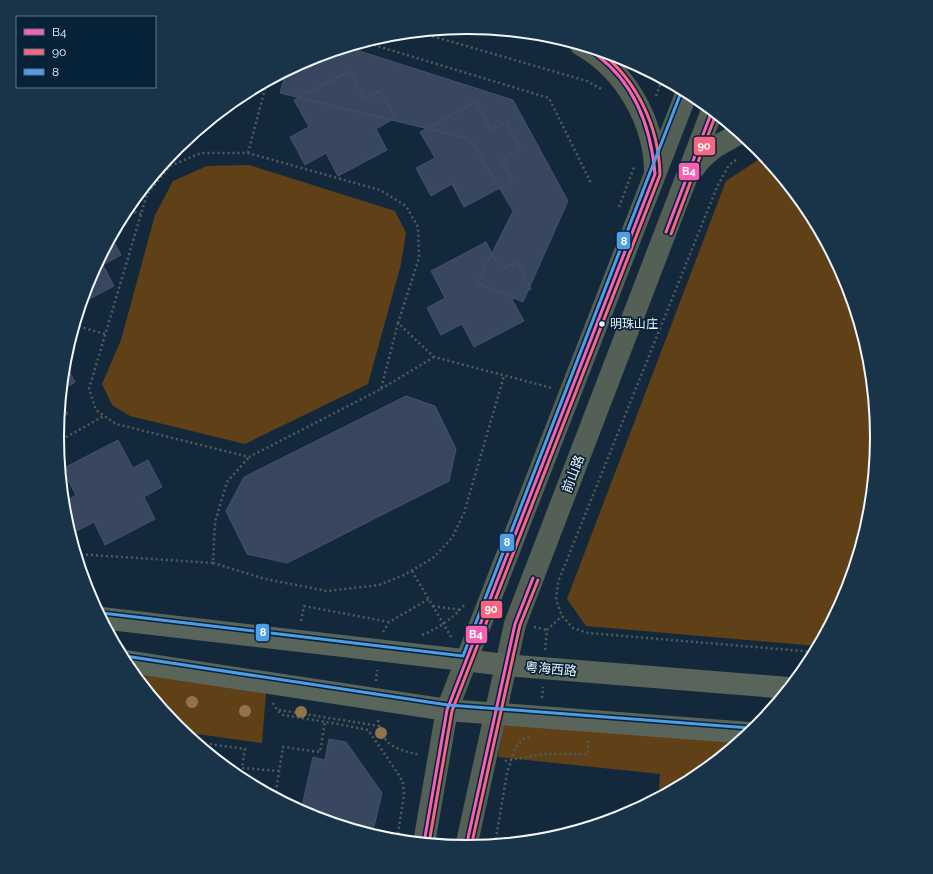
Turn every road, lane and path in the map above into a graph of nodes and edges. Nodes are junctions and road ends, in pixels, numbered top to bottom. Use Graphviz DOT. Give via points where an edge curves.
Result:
graph roads {
  1 [pos="431,36"];
  2 [pos="374,45"];
  3 [pos="596,55"];
  4 [pos="265,88"];
  5 [pos="605,91"];
  6 [pos="684,98"];
  7 [pos="710,116"];
  8 [pos="734,136"];
  9 [pos="248,153"];
  10 [pos="738,157"];
  11 [pos="635,161"];
  12 [pos="655,174"];
  13 [pos="591,183"];
  14 [pos="684,183"];
  15 [pos="618,211"];
  16 [pos="132,212"];
  17 [pos="141,214"];
  18 [pos="398,324"];
  19 [pos="79,326"];
  20 [pos="105,334"];
  21 [pos="434,357"];
  22 [pos="504,376"];
  23 [pos="559,387"];
  24 [pos="380,389"];
  25 [pos="104,416"];
  26 [pos="64,438"];
  27 [pos="249,457"];
  28 [pos="81,554"];
  29 [pos="213,563"];
  30 [pos="412,571"];
  31 [pos="429,599"];
  32 [pos="468,601"];
  33 [pos="107,619"];
  34 [pos="300,624"];
  35 [pos="444,624"];
  36 [pos="417,637"];
  37 [pos="808,651"];
  38 [pos="466,661"];
  39 [pos="132,662"];
  40 [pos="506,665"];
  41 [pos="782,687"];
  42 [pos="269,699"];
  43 [pos="277,710"];
  44 [pos="448,710"];
  45 [pos="496,714"];
  46 [pos="325,722"];
  47 [pos="379,726"];
  48 [pos="741,731"];
  49 [pos="535,736"];
  50 [pos="589,736"];
  51 [pos="205,744"];
  52 [pos="503,762"];
  53 [pos="279,771"];
  54 [pos="276,792"];
  55 [pos="398,834"];
  56 [pos="425,838"];
  57 [pos="496,839"];
  58 [pos="468,840"];
  1 -- 5 [label="path" via="587,81"];
  2 -- 13 [label="path" via="550,98"];
  3 -- 12 [label="main road" via="618,75 644,116 652,146"];
  4 -- 9 [label="path"];
  6 -- 12 [label="main road"];
  7 -- 14 [label="main road, 前山路"];
  8 -- 14 [label="main road" via="706,154"];
  9 -- 17 [label="path" via="201,153 170,166 147,194"];
  9 -- 18 [label="path" via="380,190 406,206 418,227 419,258"];
  10 -- 37 [label="path" via="729,165 716,187 558,582 556,600 562,616 569,624 588,633"];
  11 -- 15 [label="path"];
  12 -- 23 [label="main road"];
  14 -- 40 [label="main road, 前山路" via="515,624"];
  16 -- 17 [label="path"];
  17 -- 20 [label="path"];
  18 -- 21 [label="path"];
  18 -- 24 [label="path"];
  19 -- 20 [label="path"];
  20 -- 25 [label="path" via="89,389 96,410"];
  21 -- 22 [label="path"];
  21 -- 24 [label="path"];
  22 -- 23 [label="path"];
  22 -- 30 [label="path" via="464,513 452,538 433,558"];
  23 -- 38 [label="main road"];
  24 -- 27 [label="path"];
  25 -- 26 [label="path"];
  25 -- 27 [label="path" via="116,424"];
  27 -- 29 [label="path" via="227,482 215,522"];
  28 -- 29 [label="path"];
  29 -- 30 [label="path" via="265,579 327,591 379,585"];
  30 -- 31 [label="path"];
  31 -- 34 [label="path" via="389,622 304,606"];
  31 -- 35 [label="path"];
  32 -- 35 [label="path"];
  33 -- 38 [label="highway, 粤海西路"];
  35 -- 36 [label="path"];
  35 -- 38 [label="path"];
  38 -- 40 [label="highway, 粤海西路"];
  38 -- 44 [label="main road"];
  39 -- 44 [label="highway"];
  40 -- 41 [label="highway, 粤海西路"];
  40 -- 45 [label="main road, 前山路"];
  42 -- 43 [label="path"];
  43 -- 46 [label="path" via="290,717"];
  43 -- 47 [label="path"];
  44 -- 45 [label="highway"];
  44 -- 56 [label="main road"];
  45 -- 48 [label="highway"];
  45 -- 58 [label="main road, 前山路"];
  46 -- 53 [label="path" via="320,752 283,747"];
  46 -- 55 [label="path" via="368,730 399,775 404,795"];
  49 -- 57 [label="path" via="523,739 515,748 507,773"];
  50 -- 52 [label="path" via="588,754 543,754"];
  51 -- 53 [label="path" via="245,750 242,768"];
  53 -- 54 [label="path"];
}
